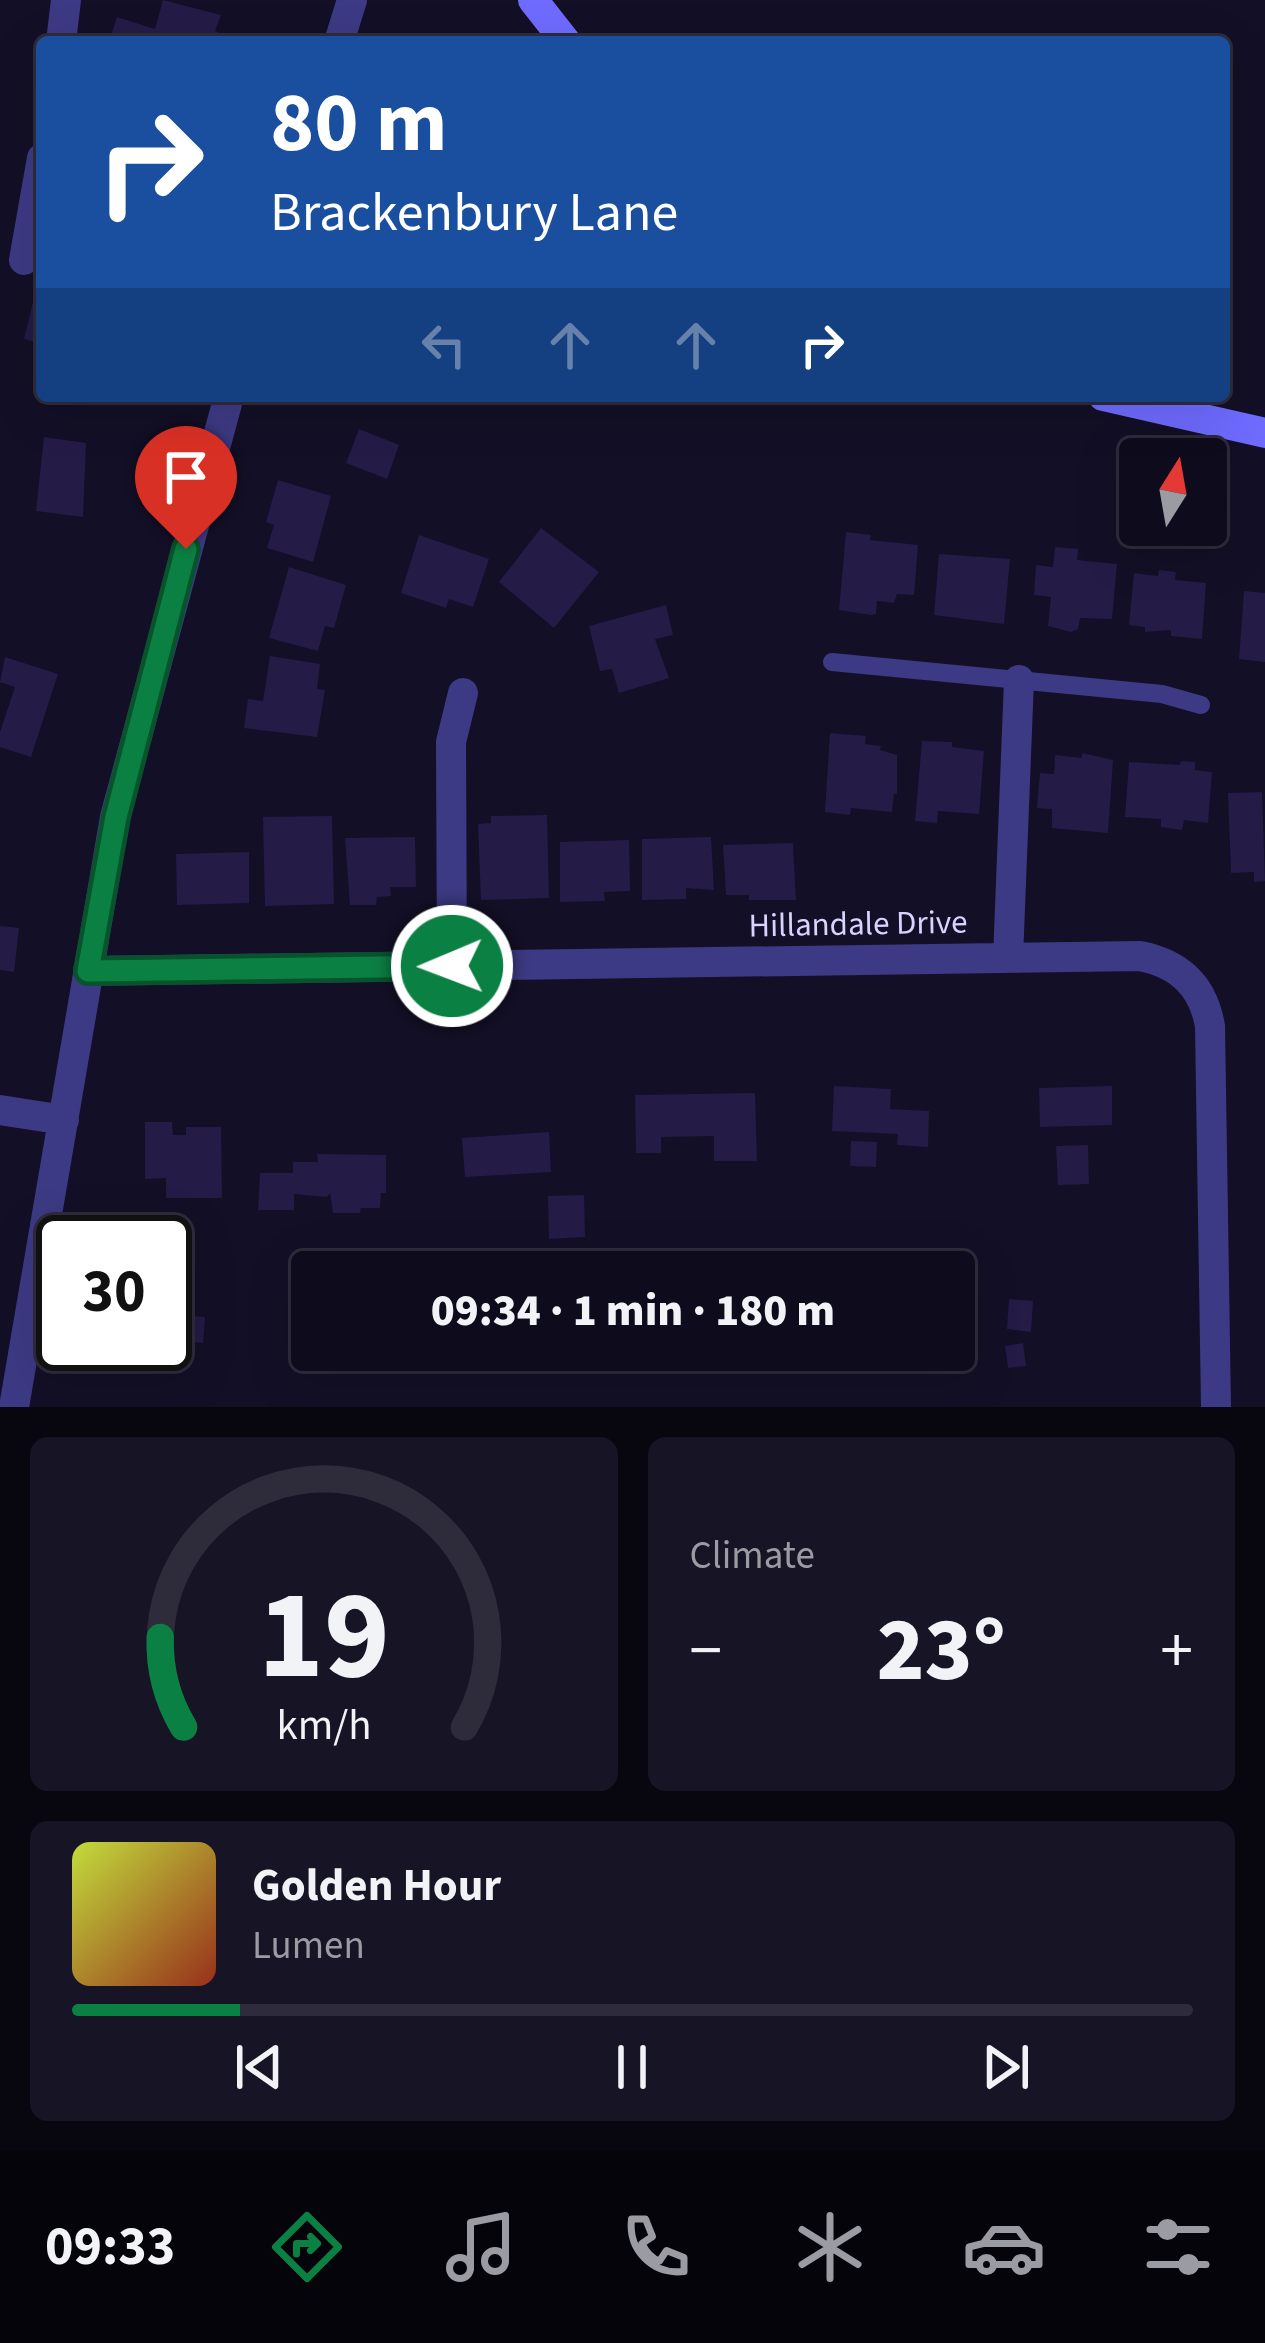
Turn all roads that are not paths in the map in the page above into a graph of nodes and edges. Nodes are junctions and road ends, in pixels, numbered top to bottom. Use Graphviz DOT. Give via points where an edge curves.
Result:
graph roads {
  1 [pos="66,0"];
  2 [pos="352,0"];
  3 [pos="533,0"];
  4 [pos="63,36"];
  5 [pos="341,36"];
  6 [pos="561,36"];
  7 [pos="36,192"];
  8 [pos="24,260"];
  9 [pos="227,402"];
  10 [pos="1129,402"];
  11 [pos="1265,434"];
  12 [pos="832,662"];
  13 [pos="1019,680"];
  14 [pos="464,693"];
  15 [pos="1201,705"];
  16 [pos="1008,958"];
  17 [pos="452,966"];
  18 [pos="88,971"];
  19 [pos="0,1110"];
  20 [pos="64,1120"];
  21 [pos="14,1407"];
  22 [pos="1216,1407"];
  1 -- 4 [label="street"];
  2 -- 5 [label="street"];
  3 -- 6 [label="main road"];
  7 -- 8 [label="street"];
  9 -- 18 [label="street" via="116,817"];
  10 -- 11 [label="main road"];
  12 -- 13 [label="lane"];
  13 -- 15 [label="lane"];
  13 -- 16 [label="street"];
  14 -- 17 [label="street" via="451,742"];
  16 -- 17 [label="street, Hillandale Drive"];
  16 -- 22 [label="street, Hillandale Drive" via="1140,956 1172,966 1201,994 1210,1026"];
  17 -- 18 [label="street, Hillandale Drive"];
  18 -- 20 [label="street"];
  19 -- 20 [label="street"];
  20 -- 21 [label="street"];
}
